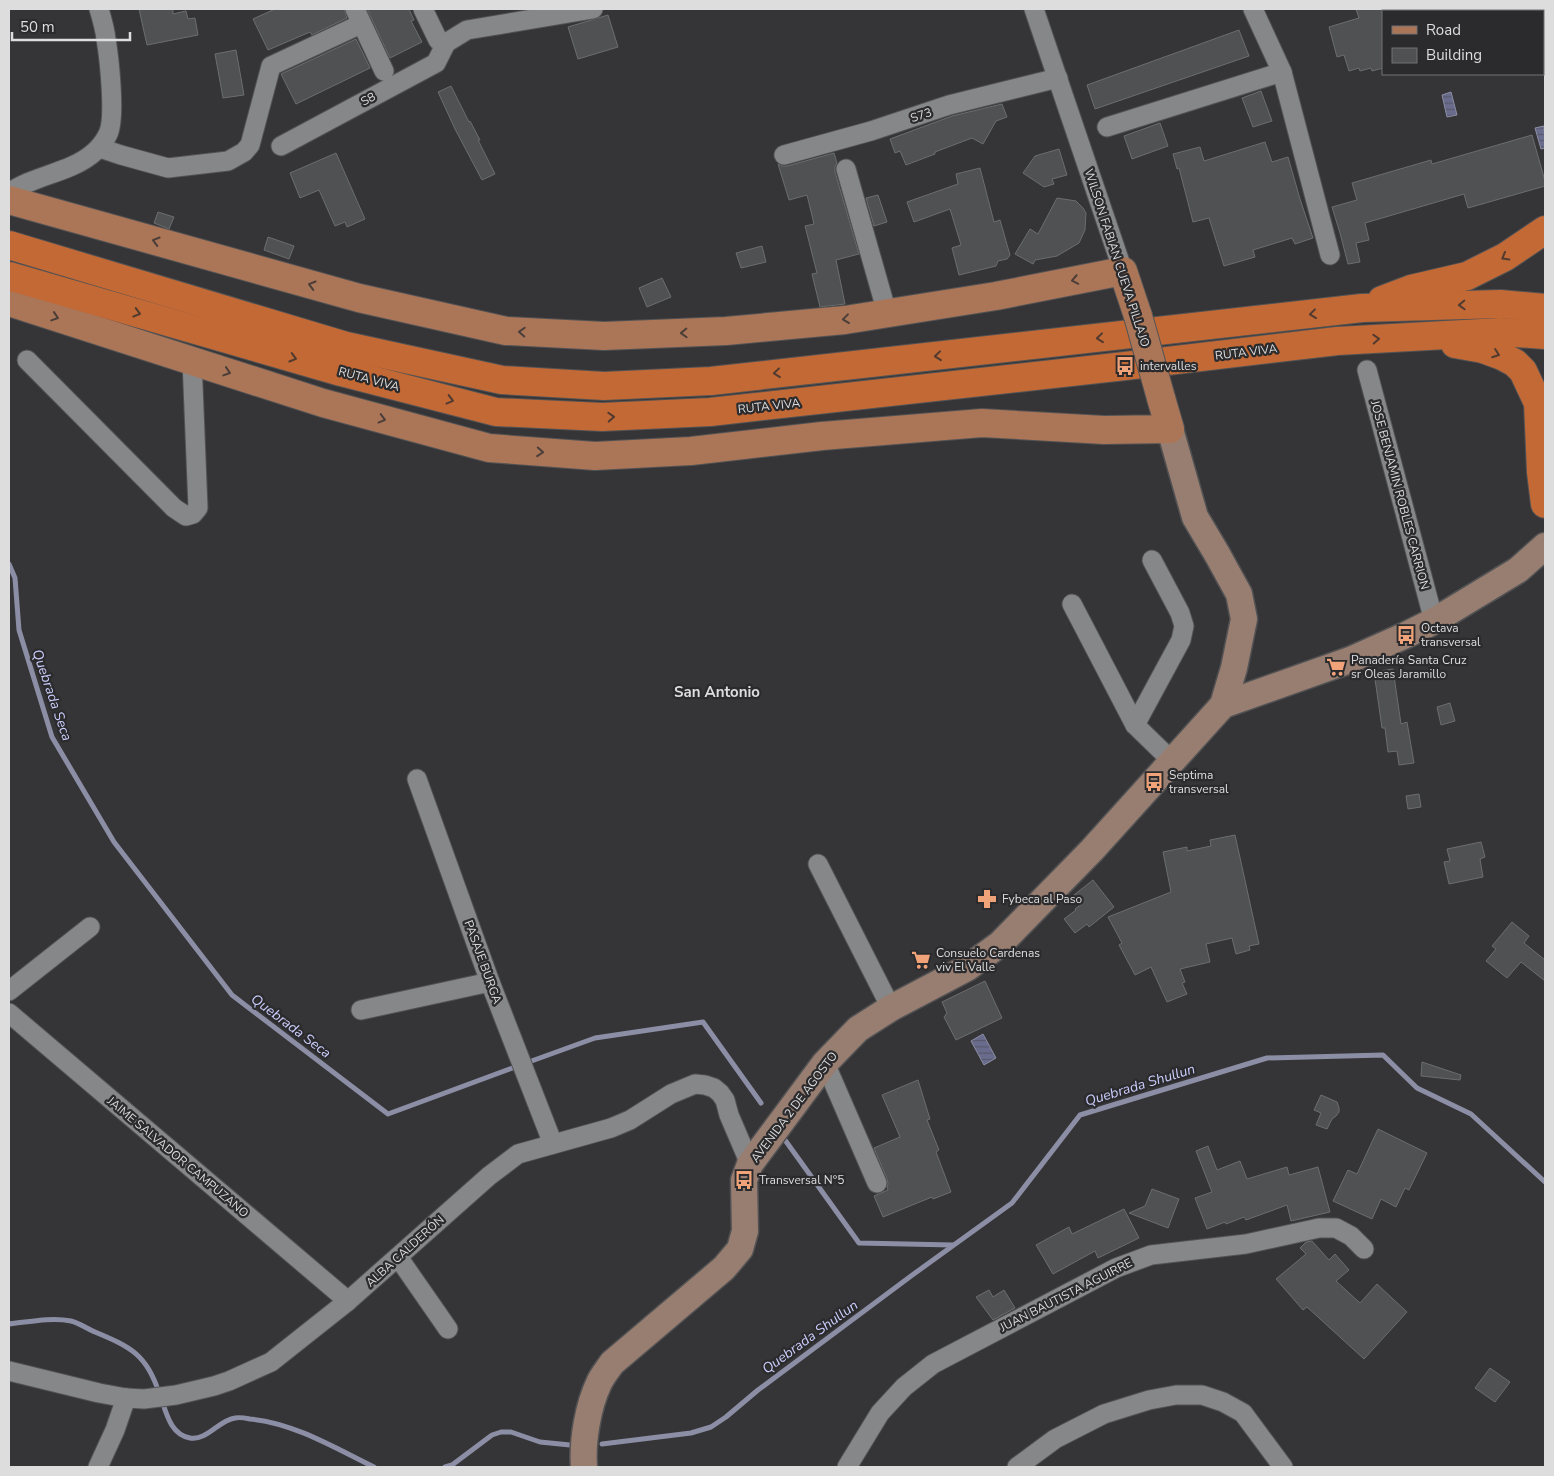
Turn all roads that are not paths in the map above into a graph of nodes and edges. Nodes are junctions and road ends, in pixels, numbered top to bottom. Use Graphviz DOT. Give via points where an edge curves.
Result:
graph roads {
  1 [pos="99,9"];
  2 [pos="422,9"];
  3 [pos="593,9"];
  4 [pos="1034,9"];
  5 [pos="1253,9"];
  6 [pos="358,16"];
  7 [pos="446,43"];
  8 [pos="384,71"];
  9 [pos="1282,72"];
  10 [pos="1058,78"];
  11 [pos="1106,127"];
  12 [pos="281,146"];
  13 [pos="100,148"];
  14 [pos="784,155"];
  15 [pos="846,169"];
  16 [pos="9,193"];
  17 [pos="9,200"];
  18 [pos="1545,230"];
  19 [pos="9,245"];
  20 [pos="1330,255"];
  21 [pos="1123,271"];
  22 [pos="9,276"];
  23 [pos="9,291"];
  24 [pos="90,300"];
  25 [pos="9,302"];
  26 [pos="1362,308"];
  27 [pos="1545,308"];
  28 [pos="887,313"];
  29 [pos="1545,335"];
  30 [pos="1414,337"];
  31 [pos="27,360"];
  32 [pos="192,360"];
  33 [pos="1367,370"];
  34 [pos="1542,397"];
  35 [pos="1170,429"];
  36 [pos="1543,475"];
  37 [pos="1545,504"];
  38 [pos="1545,546"];
  39 [pos="1152,560"];
  40 [pos="1545,568"];
  41 [pos="1518,570"];
  42 [pos="1072,604"];
  43 [pos="1434,621"];
  44 [pos="1223,705"];
  45 [pos="1136,725"];
  46 [pos="1172,761"];
  47 [pos="417,779"];
  48 [pos="818,864"];
  49 [pos="90,927"];
  50 [pos="490,982"];
  51 [pos="9,990"];
  52 [pos="891,1008"];
  53 [pos="361,1010"];
  54 [pos="9,1013"];
  55 [pos="825,1063"];
  56 [pos="553,1144"];
  57 [pos="750,1164"];
  58 [pos="877,1183"];
  59 [pos="1364,1249"];
  60 [pos="398,1257"];
  61 [pos="348,1301"];
  62 [pos="448,1329"];
  63 [pos="9,1371"];
  64 [pos="135,1398"];
  65 [pos="98,1467"];
  66 [pos="584,1467"];
  67 [pos="846,1467"];
  68 [pos="1017,1467"];
  69 [pos="1284,1467"];
  1 -- 13 [label="street" via="106,38 112,116 109,132"];
  2 -- 7 [label="street" via="438,40"];
  3 -- 7 [label="street, S8" via="467,30"];
  4 -- 10 [label="street, WILSON FABIAN CUEVA PILLAJO"];
  5 -- 9 [label="street"];
  6 -- 8 [label="street"];
  6 -- 13 [label="street" via="272,66 250,145 228,161 168,168"];
  7 -- 12 [label="street, S8" via="436,62"];
  9 -- 11 [label="street"];
  9 -- 20 [label="street"];
  10 -- 14 [label="street, S73" via="949,106"];
  10 -- 21 [label="street, WILSON FABIAN CUEVA PILLAJO"];
  13 -- 16 [label="street" via="72,166"];
  15 -- 28 [label="street"];
  28 -- 17 [label="main road, one-way" via="726,331 604,336 506,331 359,298"];
  18 -- 26 [label="highway, one-way" via="1505,257 1467,276 1411,289"];
  26 -- 19 [label="highway, one-way" via="711,381 604,386 502,380 346,346"];
  21 -- 28 [label="main road, one-way"];
  21 -- 35 [label="main road, WILSON FABIAN CUEVA PILLAJO, bridge"];
  22 -- 24 [label="highway, RUTA VIVA"];
  23 -- 24 [label="highway"];
  24 -- 30 [label="highway, RUTA VIVA, one-way" via="341,372 496,412 602,417 710,412 1337,341"];
  25 -- 32 [label="main road, one-way"];
  27 -- 26 [label="highway, one-way" via="1500,304"];
  29 -- 30 [label="highway, RUTA VIVA" via="1501,332"];
  30 -- 34 [label="highway, one-way" via="1483,349 1502,356 1524,371"];
  31 -- 32 [label="street" via="174,508 186,516 198,508"];
  32 -- 35 [label="main road, one-way" via="323,403 489,448 586,455 691,451 982,423 1104,430"];
  33 -- 43 [label="street, JOSE BENJAMIN ROBLES CARRION"];
  34 -- 36 [label="highway"];
  35 -- 44 [label="main road, WILSON FABIAN CUEVA PILLAJO" via="1195,518 1239,594 1244,619"];
  36 -- 37 [label="highway"];
  38 -- 41 [label="main road, AVENIDA 2 DE AGOSTO"];
  39 -- 45 [label="street" via="1184,626 1181,640"];
  40 -- 41 [label="main road, AVENIDA 2 DE AGOSTO"];
  41 -- 43 [label="main road, AVENIDA 2 DE AGOSTO"];
  42 -- 45 [label="street"];
  43 -- 44 [label="main road, AVENIDA 2 DE AGOSTO" via="1350,660"];
  44 -- 46 [label="main road, AVENIDA 2 DE AGOSTO"];
  45 -- 46 [label="street"];
  46 -- 52 [label="main road, AVENIDA 2 DE AGOSTO" via="1092,850 1000,944 966,968"];
  47 -- 50 [label="street, PASAJE BURGA"];
  48 -- 52 [label="street"];
  49 -- 51 [label="street"];
  50 -- 53 [label="street"];
  50 -- 56 [label="street, PASAJE BURGA"];
  52 -- 55 [label="main road, AVENIDA 2 DE AGOSTO" via="858,1029"];
  54 -- 61 [label="street, JAIME SALVADOR CAMPUZANO"];
  55 -- 57 [label="main road, AVENIDA 2 DE AGOSTO"];
  55 -- 58 [label="street"];
  56 -- 57 [label="street, ALBA CALDERÓN" via="610,1128 630,1120 671,1094 695,1084 705,1085 714,1088 725,1100"];
  56 -- 60 [label="street, ALBA CALDERÓN" via="528,1150 509,1160"];
  57 -- 66 [label="main road, AVENIDA 2 DE AGOSTO" via="744,1180 745,1231 740,1249 724,1268 612,1363 591,1404"];
  59 -- 67 [label="street, JUAN BAUTISTA AGUIRRE" via="1351,1236 1336,1228 1319,1228 1246,1244 1151,1255 1116,1268 933,1364 904,1387 880,1413"];
  60 -- 61 [label="street, ALBA CALDERÓN"];
  60 -- 62 [label="street"];
  61 -- 64 [label="street, ALBA CALDERÓN" via="271,1362 252,1371 214,1386 176,1395"];
  63 -- 64 [label="street, ALBA CALDERÓN"];
  64 -- 65 [label="street"];
  68 -- 69 [label="street" via="1055,1439 1104,1414 1176,1394 1202,1395 1244,1413"];
}
